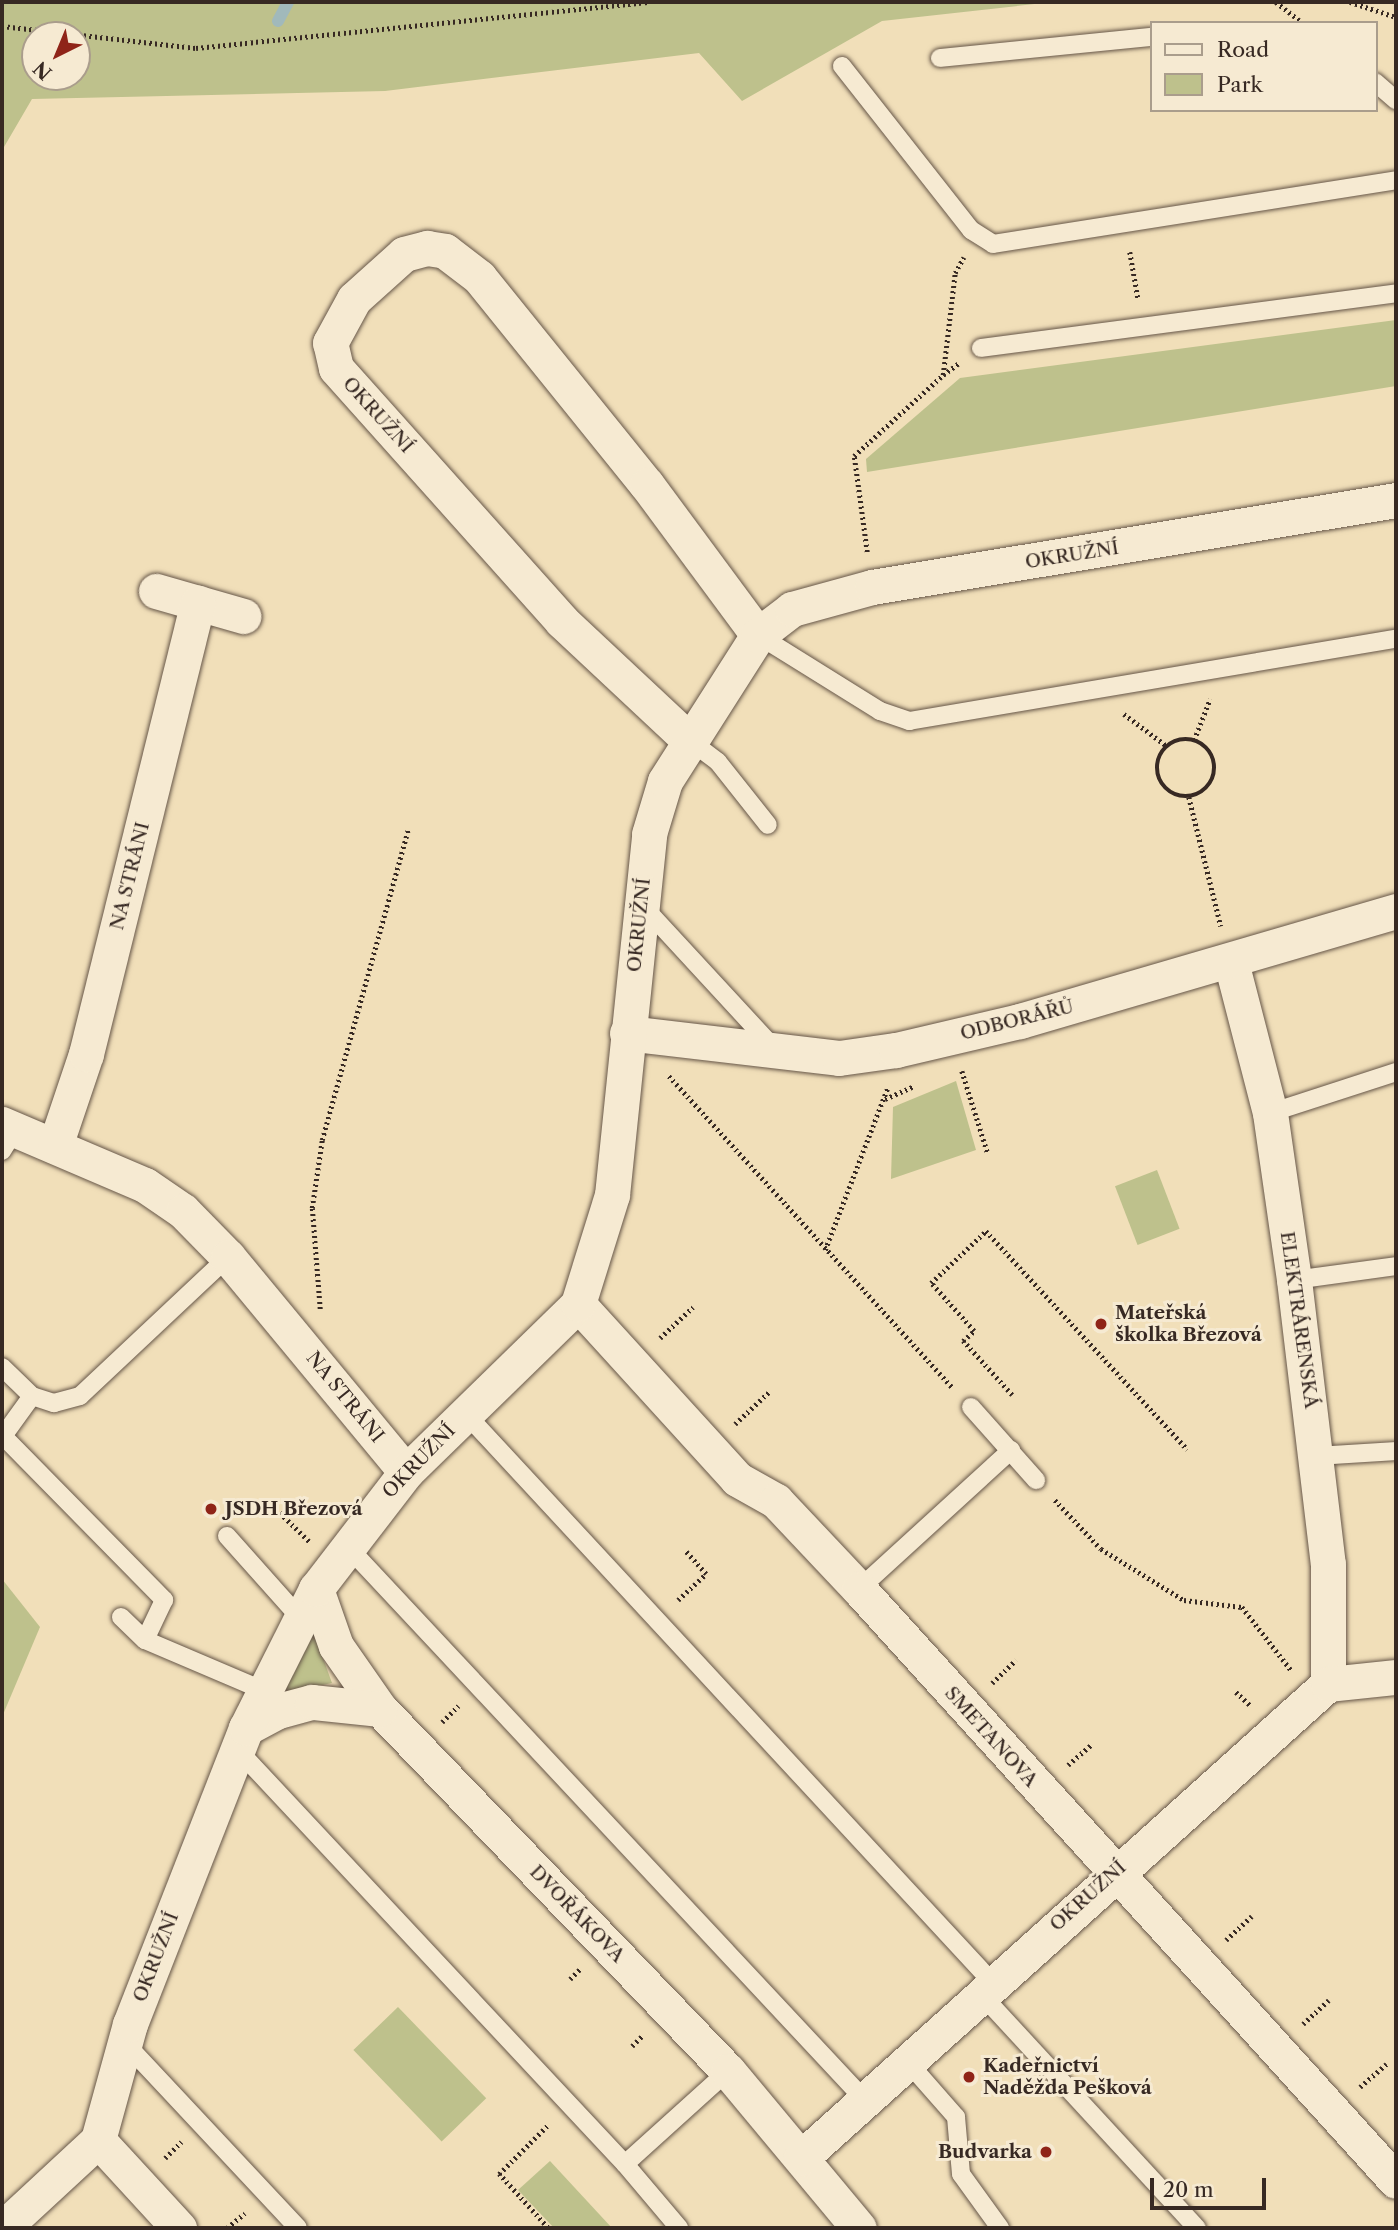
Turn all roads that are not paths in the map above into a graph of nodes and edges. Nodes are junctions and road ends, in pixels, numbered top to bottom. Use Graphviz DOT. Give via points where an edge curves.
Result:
graph roads {
  1 [pos="1150,37"];
  2 [pos="940,58"];
  3 [pos="842,66"];
  4 [pos="1377,84"];
  5 [pos="1396,100"];
  6 [pos="1396,180"];
  7 [pos="1396,293"];
  8 [pos="981,348"];
  9 [pos="1396,500"];
  10 [pos="156,591"];
  11 [pos="198,603"];
  12 [pos="243,617"];
  13 [pos="758,635"];
  14 [pos="1396,639"];
  15 [pos="689,740"];
  16 [pos="768,825"];
  17 [pos="642,905"];
  18 [pos="1396,911"];
  19 [pos="1231,961"];
  20 [pos="627,1033"];
  21 [pos="780,1054"];
  22 [pos="1396,1072"];
  23 [pos="1270,1113"];
  24 [pos="6,1135"];
  25 [pos="55,1146"];
  26 [pos="228,1257"];
  27 [pos="1396,1266"];
  28 [pos="1294,1280"];
  29 [pos="578,1304"];
  30 [pos="2,1367"];
  31 [pos="32,1396"];
  32 [pos="971,1407"];
  33 [pos="465,1413"];
  34 [pos="1012,1450"];
  35 [pos="1396,1451"];
  36 [pos="1317,1456"];
  37 [pos="406,1472"];
  38 [pos="1036,1480"];
  39 [pos="227,1536"];
  40 [pos="347,1546"];
  41 [pos="859,1589"];
  42 [pos="308,1604"];
  43 [pos="121,1617"];
  44 [pos="145,1640"];
  45 [pos="1396,1677"];
  46 [pos="1314,1683"];
  47 [pos="262,1690"];
  48 [pos="380,1709"];
  49 [pos="241,1739"];
  50 [pos="1114,1873"];
  51 [pos="986,1988"];
  52 [pos="125,2043"];
  53 [pos="906,2060"];
  54 [pos="729,2071"];
  55 [pos="863,2098"];
  56 [pos="97,2140"];
  57 [pos="801,2158"];
  58 [pos="625,2164"];
  59 [pos="1396,2181"];
  60 [pos="2,2228"];
  61 [pos="179,2228"];
  62 [pos="298,2228"];
  63 [pos="679,2228"];
  64 [pos="859,2228"];
  65 [pos="1000,2228"];
  66 [pos="1197,2228"];
  1 -- 2 [label="lane"];
  3 -- 6 [label="lane" via="977,234 993,244"];
  4 -- 5 [label="lane"];
  7 -- 8 [label="lane"];
  9 -- 13 [label="street, OKRUŽNÍ" via="872,587 792,609"];
  10 -- 11 [label="street"];
  11 -- 12 [label="street"];
  11 -- 25 [label="street, NA STRÁNI" via="86,1054"];
  13 -- 14 [label="lane" via="880,711 909,721"];
  13 -- 15 [label="street, OKRUŽNÍ"];
  13 -- 15 [label="street, OKRUŽNÍ" via="647,485 480,277 444,251 427,248 404,254 354,299 330,343 336,368 562,621"];
  15 -- 16 [label="lane" via="718,762"];
  15 -- 17 [label="street, OKRUŽNÍ" via="664,781 649,834"];
  17 -- 20 [label="street, OKRUŽNÍ"];
  17 -- 21 [label="lane"];
  18 -- 19 [label="street, ODBORÁŘŮ"];
  19 -- 21 [label="street, ODBORÁŘŮ" via="896,1050 839,1058"];
  19 -- 23 [label="street, ELEKTRÁRENSKÁ"];
  20 -- 21 [label="street, ODBORÁŘŮ"];
  20 -- 29 [label="street, OKRUŽNÍ" via="612,1195"];
  22 -- 23 [label="lane"];
  23 -- 28 [label="street, ELEKTRÁRENSKÁ"];
  24 -- 25 [label="street, NA STRÁNI"];
  25 -- 26 [label="street, NA STRÁNI" via="145,1185 183,1211"];
  26 -- 31 [label="lane" via="80,1396 54,1403"];
  26 -- 37 [label="street, NA STRÁNI"];
  27 -- 28 [label="lane"];
  28 -- 36 [label="street, ELEKTRÁRENSKÁ"];
  29 -- 33 [label="street, OKRUŽNÍ"];
  29 -- 41 [label="street, SMETANOVA" via="737,1479 776,1501"];
  30 -- 31 [label="lane"];
  31 -- 44 [label="lane" via="3,1436 164,1600"];
  32 -- 34 [label="lane"];
  33 -- 37 [label="street, OKRUŽNÍ"];
  33 -- 51 [label="lane"];
  34 -- 38 [label="lane"];
  34 -- 41 [label="lane"];
  35 -- 36 [label="lane"];
  36 -- 46 [label="street, ELEKTRÁRENSKÁ" via="1328,1564"];
  37 -- 40 [label="street, OKRUŽNÍ"];
  39 -- 42 [label="lane"];
  40 -- 42 [label="street, OKRUŽNÍ"];
  40 -- 55 [label="lane"];
  41 -- 50 [label="street, SMETANOVA"];
  42 -- 47 [label="street, OKRUŽNÍ"];
  42 -- 48 [label="street, DVOŘÁKOVA"];
  43 -- 44 [label="lane"];
  44 -- 47 [label="lane"];
  45 -- 46 [label="street"];
  46 -- 50 [label="street, OKRUŽNÍ"];
  47 -- 49 [label="street, OKRUŽNÍ"];
  48 -- 49 [label="street" via="312,1702 278,1711"];
  48 -- 54 [label="street, DVOŘÁKOVA"];
  49 -- 52 [label="street, OKRUŽNÍ"];
  49 -- 58 [label="lane"];
  50 -- 51 [label="street, OKRUŽNÍ"];
  50 -- 59 [label="street, SMETANOVA"];
  51 -- 53 [label="street, OKRUŽNÍ"];
  51 -- 66 [label="lane"];
  52 -- 56 [label="street, OKRUŽNÍ"];
  52 -- 62 [label="lane"];
  53 -- 55 [label="street, OKRUŽNÍ"];
  53 -- 65 [label="lane" via="956,2117 961,2174"];
  54 -- 57 [label="street, DVOŘÁKOVA"];
  54 -- 58 [label="lane"];
  55 -- 57 [label="street, OKRUŽNÍ"];
  56 -- 60 [label="street"];
  56 -- 61 [label="street"];
  57 -- 64 [label="street, DVOŘÁKOVA"];
  58 -- 63 [label="lane"];
}
